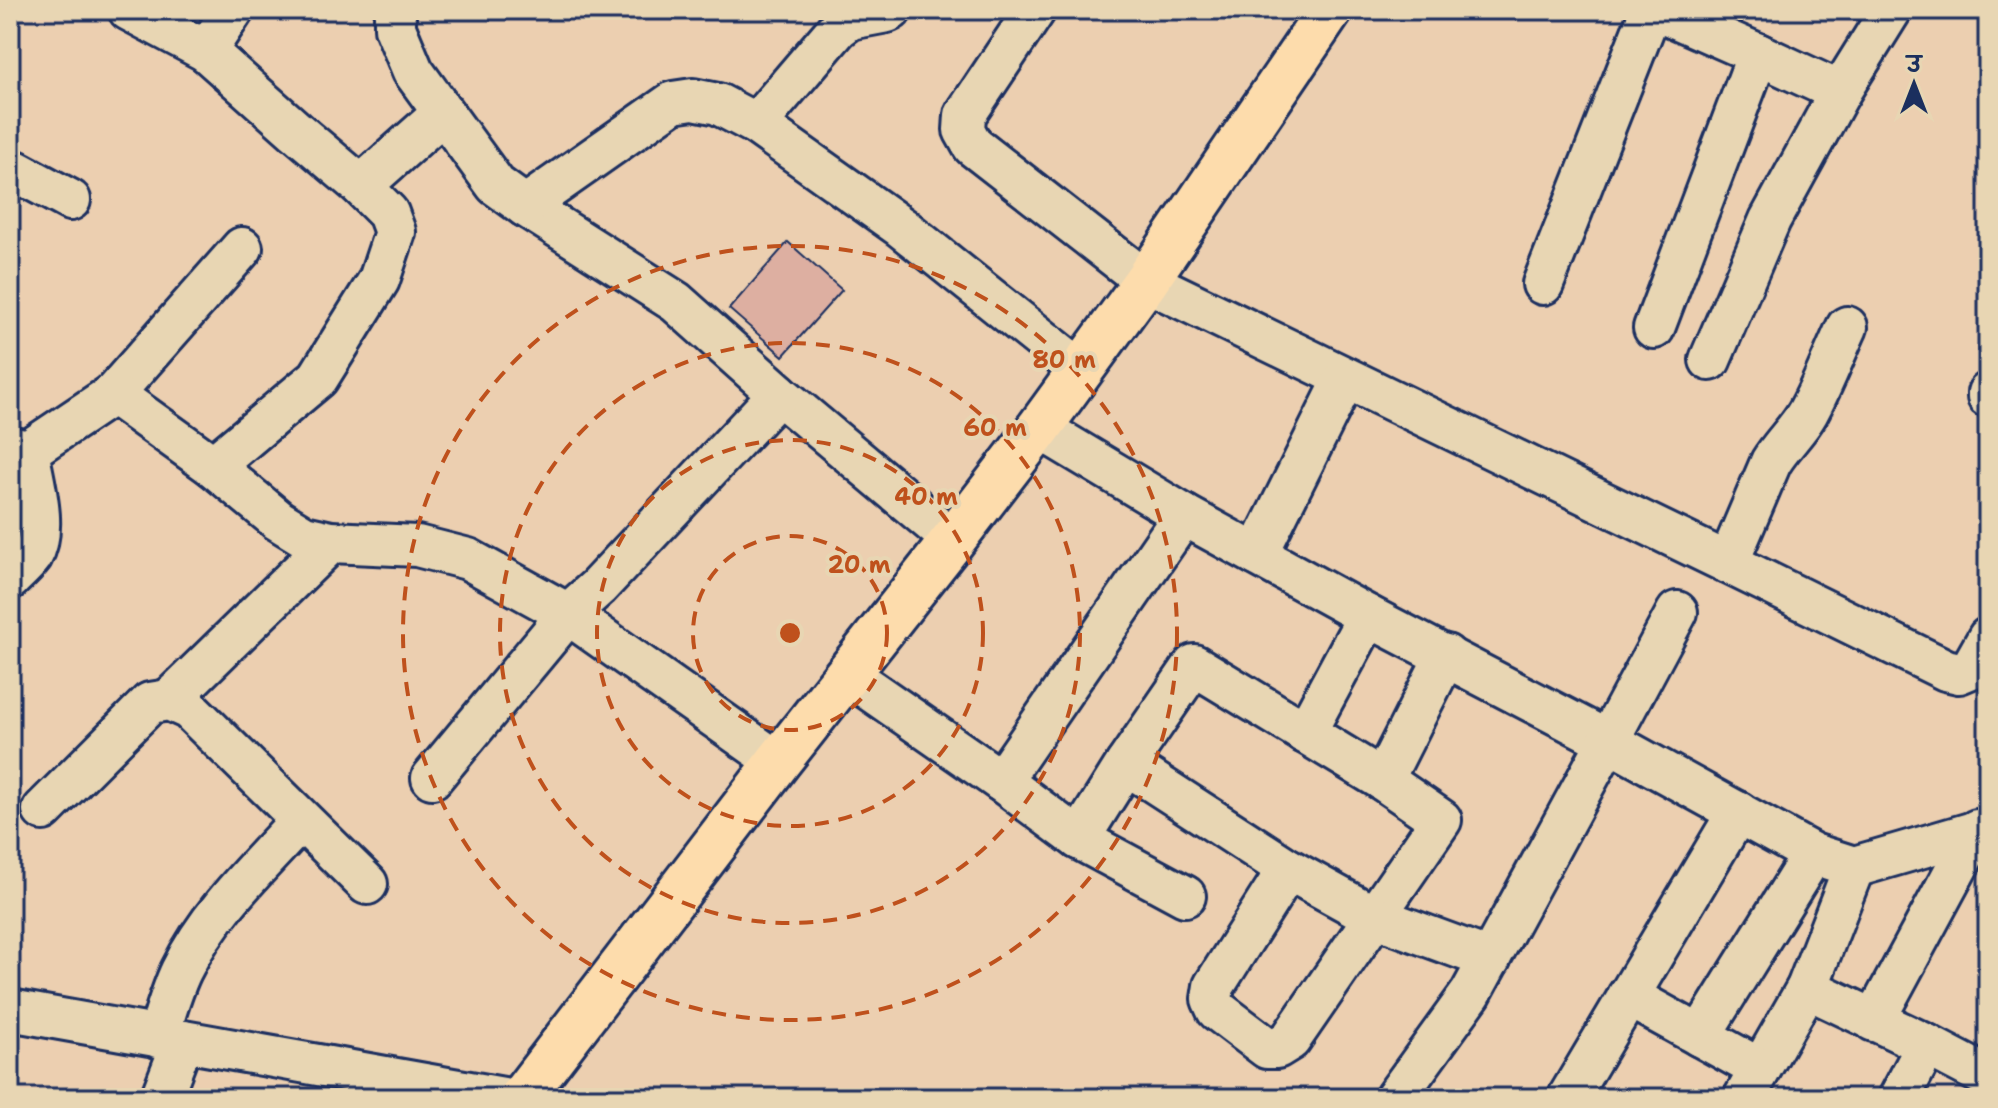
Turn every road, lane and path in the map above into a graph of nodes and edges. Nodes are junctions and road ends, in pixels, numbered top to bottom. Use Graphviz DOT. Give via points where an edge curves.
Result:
graph roads {
  1 [pos="129,10"];
  2 [pos="233,10"];
  3 [pos="395,10"];
  4 [pos="891,10"];
  5 [pos="1035,10"];
  6 [pos="1330,10"];
  7 [pos="1651,10"];
  8 [pos="1658,10"];
  9 [pos="1891,10"];
  10 [pos="206,51"];
  11 [pos="1758,54"];
  12 [pos="1840,92"];
  13 [pos="442,114"];
  14 [pos="756,124"];
  15 [pos="10,170"];
  16 [pos="361,186"];
  17 [pos="70,200"];
  18 [pos="525,206"];
  19 [pos="242,248"];
  20 [pos="1146,281"];
  21 [pos="1543,284"];
  22 [pos="1847,327"];
  23 [pos="1654,328"];
  24 [pos="1710,360"];
  25 [pos="1080,370"];
  26 [pos="1345,378"];
  27 [pos="113,394"];
  28 [pos="779,394"];
  29 [pos="1039,428"];
  30 [pos="19,449"];
  31 [pos="213,466"];
  32 [pos="1184,515"];
  33 [pos="953,540"];
  34 [pos="331,542"];
  35 [pos="1257,555"];
  36 [pos="1728,563"];
  37 [pos="10,579"];
  38 [pos="1677,612"];
  39 [pos="568,614"];
  40 [pos="1368,616"];
  41 [pos="1988,638"];
  42 [pos="1446,655"];
  43 [pos="847,674"];
  44 [pos="169,700"];
  45 [pos="1305,733"];
  46 [pos="1608,741"];
  47 [pos="778,762"];
  48 [pos="1126,764"];
  49 [pos="432,778"];
  50 [pos="1383,780"];
  51 [pos="1001,781"];
  52 [pos="43,810"];
  53 [pos="1738,812"];
  54 [pos="301,820"];
  55 [pos="1983,829"];
  56 [pos="1079,839"];
  57 [pos="1813,854"];
  58 [pos="1854,867"];
  59 [pos="1288,869"];
  60 [pos="367,884"];
  61 [pos="1185,896"];
  62 [pos="1373,916"];
  63 [pos="1490,959"];
  64 [pos="1807,988"];
  65 [pos="1628,996"];
  66 [pos="10,1010"];
  67 [pos="1874,1021"];
  68 [pos="1700,1036"];
  69 [pos="170,1039"];
  70 [pos="1927,1045"];
  71 [pos="1988,1077"];
  72 [pos="1752,1084"];
  73 [pos="161,1098"];
  74 [pos="503,1098"];
  75 [pos="521,1098"];
  76 [pos="1395,1098"];
  77 [pos="1568,1098"];
  78 [pos="1899,1098"];
  1 -- 10 [label="street"];
  2 -- 10 [label="street"];
  3 -- 13 [label="street" via="395,28 413,71"];
  4 -- 14 [label="street" via="850,19 838,28"];
  5 -- 20 [label="street" via="965,115 964,130 973,146"];
  6 -- 20 [label="main road"];
  7 -- 21 [label="street"];
  8 -- 11 [label="street"];
  9 -- 12 [label="street"];
  10 -- 16 [label="street"];
  11 -- 12 [label="street"];
  11 -- 23 [label="street"];
  12 -- 24 [label="street" via="1770,220"];
  13 -- 16 [label="street"];
  13 -- 18 [label="street" via="496,185"];
  14 -- 18 [label="street" via="718,104 673,102"];
  14 -- 25 [label="street" via="901,227"];
  15 -- 17 [label="street"];
  16 -- 31 [label="street" via="388,213 395,232 379,280 318,378"];
  18 -- 28 [label="street" via="676,302"];
  19 -- 27 [label="street"];
  20 -- 25 [label="main road"];
  20 -- 26 [label="street"];
  22 -- 36 [label="street" via="1809,410 1771,462"];
  25 -- 29 [label="main road"];
  26 -- 35 [label="street"];
  26 -- 36 [label="street"];
  27 -- 30 [label="street"];
  27 -- 31 [label="street"];
  28 -- 33 [label="street"];
  28 -- 39 [label="street"];
  29 -- 32 [label="street"];
  29 -- 33 [label="main road"];
  30 -- 37 [label="street" via="39,535 32,556"];
  31 -- 34 [label="street" via="278,520 304,536"];
  32 -- 35 [label="street"];
  32 -- 51 [label="street"];
  33 -- 43 [label="main road"];
  34 -- 39 [label="street" via="417,546 468,559"];
  34 -- 44 [label="street"];
  35 -- 40 [label="street"];
  36 -- 41 [label="street" via="1946,670 1959,673 1971,668"];
  38 -- 46 [label="street"];
  39 -- 47 [label="street"];
  39 -- 49 [label="street"];
  40 -- 42 [label="street"];
  40 -- 45 [label="street"];
  42 -- 46 [label="street"];
  42 -- 50 [label="street"];
  43 -- 47 [label="main road"];
  43 -- 51 [label="street"];
  44 -- 52 [label="street" via="150,703"];
  44 -- 54 [label="street" via="189,709"];
  45 -- 48 [label="street" via="1194,665"];
  45 -- 50 [label="street"];
  46 -- 53 [label="street"];
  46 -- 63 [label="street"];
  47 -- 75 [label="main road"];
  48 -- 56 [label="street"];
  48 -- 59 [label="street"];
  50 -- 62 [label="street" via="1441,820"];
  51 -- 56 [label="street"];
  53 -- 57 [label="street"];
  53 -- 65 [label="street"];
  54 -- 60 [label="street"];
  54 -- 69 [label="street" via="197,943 180,973"];
  55 -- 58 [label="street"];
  55 -- 67 [label="street"];
  56 -- 61 [label="street"];
  57 -- 58 [label="street"];
  57 -- 68 [label="street"];
  58 -- 64 [label="street"];
  59 -- 62 [label="street"];
  59 -- 62 [label="street" via="1214,986 1212,999 1217,1010 1267,1048 1290,1040"];
  62 -- 63 [label="street"];
  63 -- 76 [label="street"];
  64 -- 67 [label="street"];
  64 -- 72 [label="street"];
  65 -- 68 [label="street"];
  65 -- 77 [label="street"];
  66 -- 69 [label="street"];
  67 -- 70 [label="street"];
  68 -- 72 [label="street"];
  69 -- 73 [label="street"];
  69 -- 74 [label="street"];
  70 -- 71 [label="street"];
  70 -- 78 [label="street"];
}
